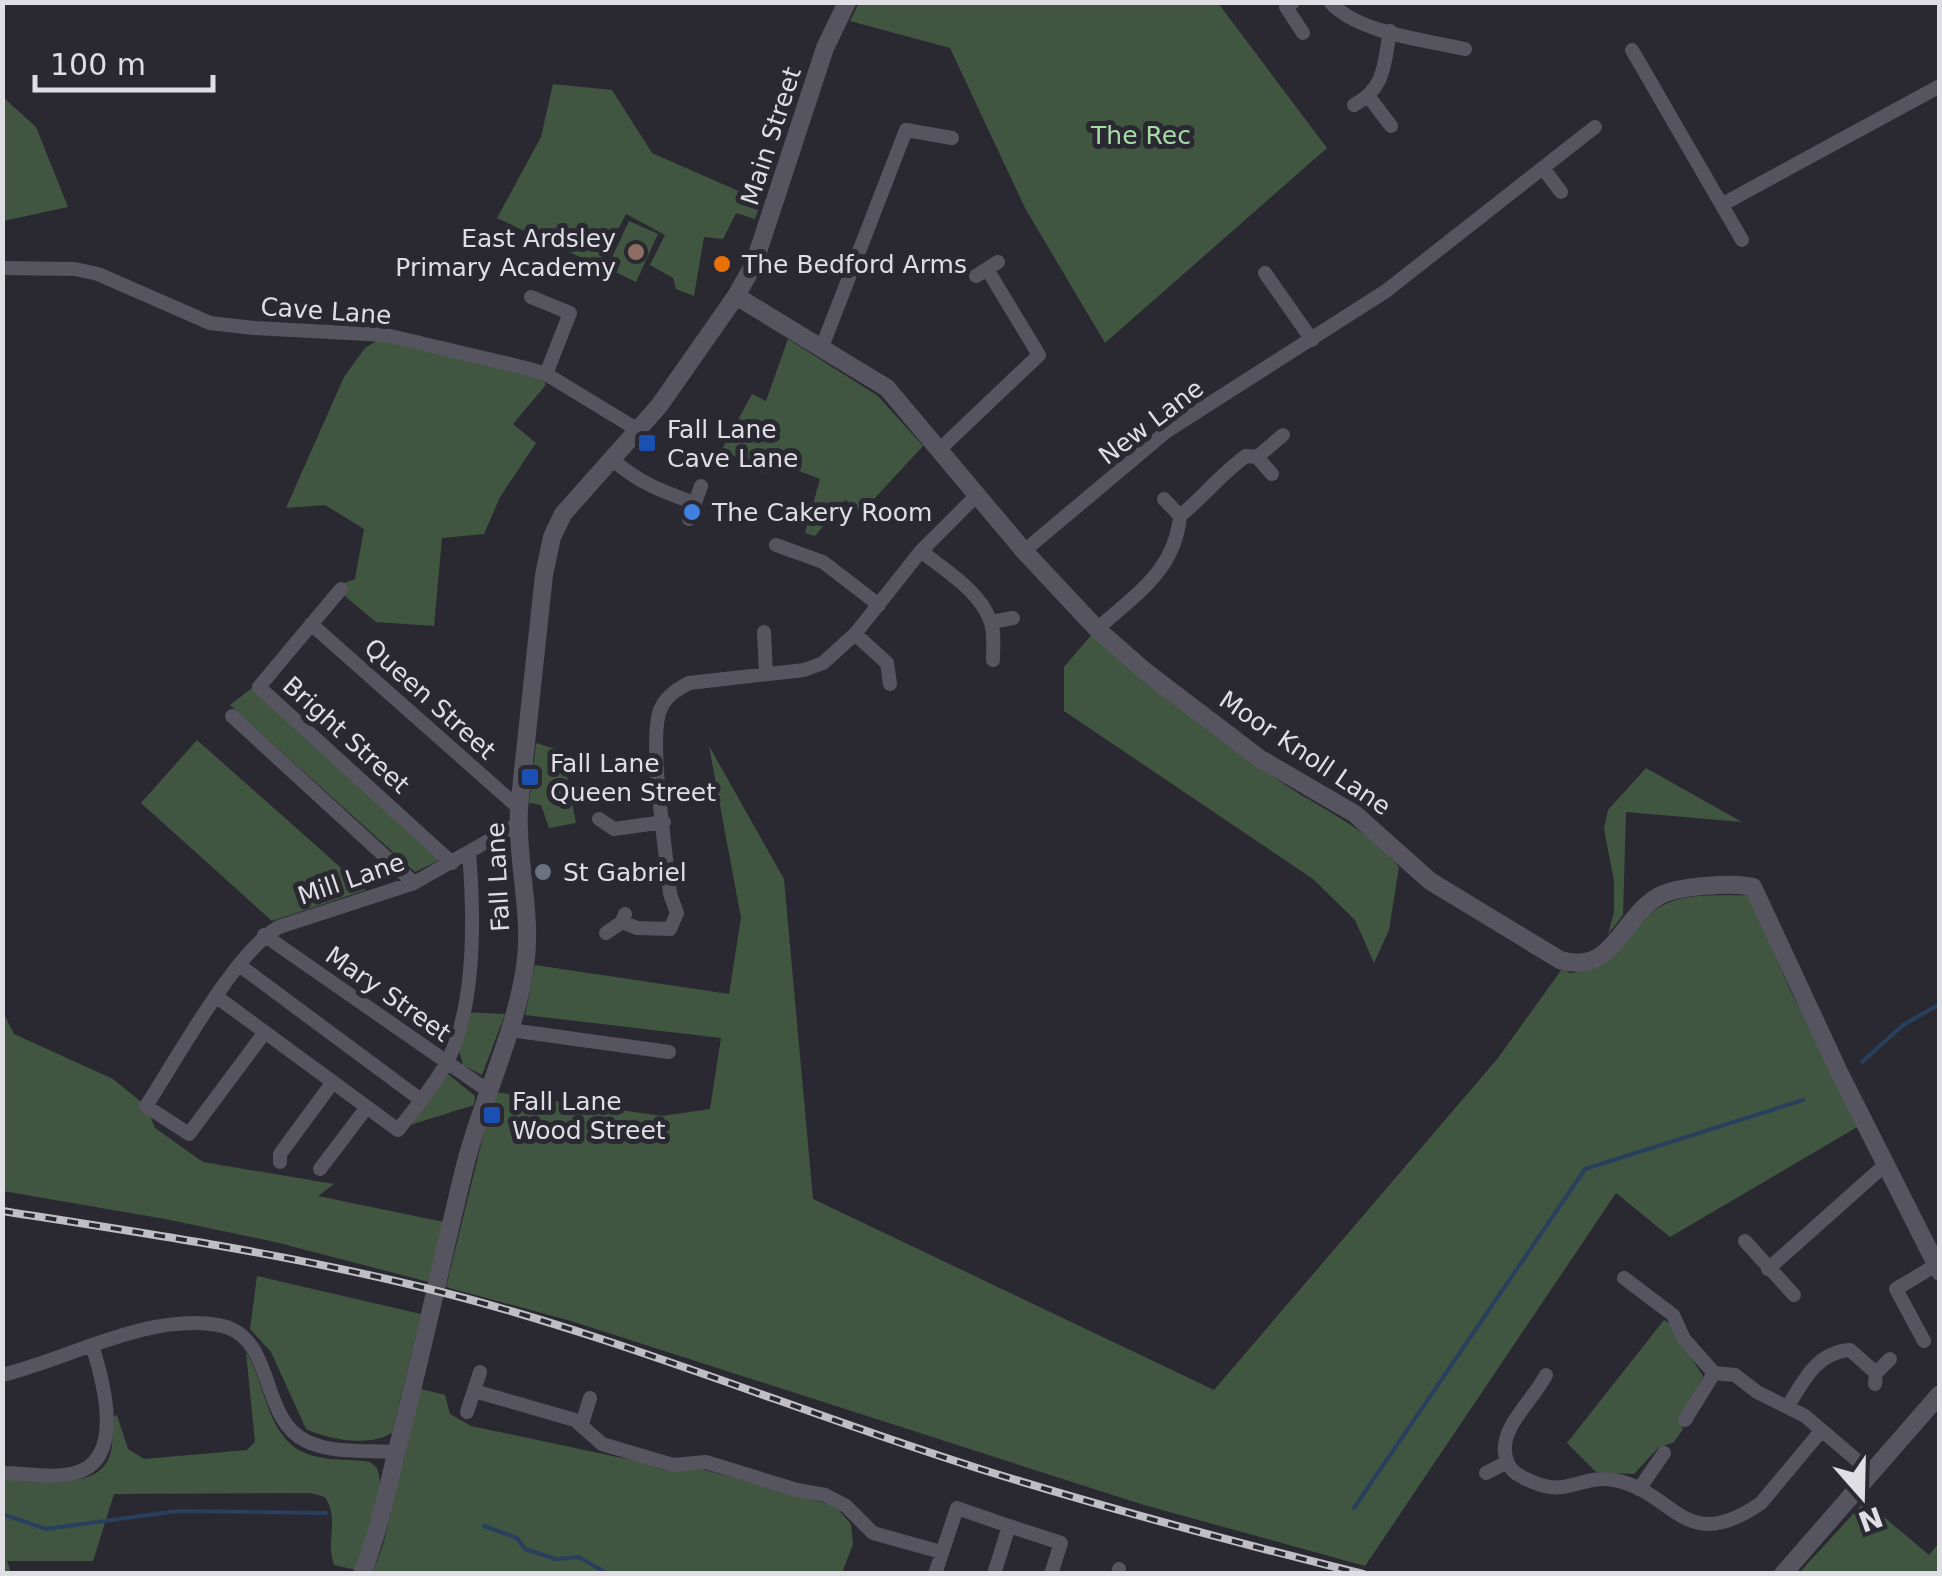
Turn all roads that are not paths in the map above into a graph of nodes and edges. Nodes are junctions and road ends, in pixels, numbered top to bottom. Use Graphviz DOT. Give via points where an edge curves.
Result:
graph roads {
  1 [pos="847,2"];
  2 [pos="1293,2"];
  3 [pos="1330,2"];
  4 [pos="1390,31"];
  5 [pos="1303,32"];
  6 [pos="1465,49"];
  7 [pos="1632,50"];
  8 [pos="1940,86"];
  9 [pos="1369,97"];
  10 [pos="1354,104"];
  11 [pos="1391,126"];
  12 [pos="1595,126"];
  13 [pos="952,138"];
  14 [pos="1543,168"];
  15 [pos="1561,192"];
  16 [pos="1722,204"];
  17 [pos="1742,240"];
  18 [pos="2,268"];
  19 [pos="987,269"];
  20 [pos="1265,274"];
  21 [pos="736,296"];
  22 [pos="531,297"];
  23 [pos="1312,340"];
  24 [pos="822,347"];
  25 [pos="546,374"];
  26 [pos="638,430"];
  27 [pos="1283,435"];
  28 [pos="939,450"];
  29 [pos="1258,457"];
  30 [pos="612,459"];
  31 [pos="1272,474"];
  32 [pos="700,486"];
  33 [pos="976,496"];
  34 [pos="1164,498"];
  35 [pos="694,502"];
  36 [pos="1180,516"];
  37 [pos="689,519"];
  38 [pos="776,545"];
  39 [pos="921,551"];
  40 [pos="1024,551"];
  41 [pos="341,589"];
  42 [pos="879,604"];
  43 [pos="1013,618"];
  44 [pos="992,622"];
  45 [pos="312,624"];
  46 [pos="1097,629"];
  47 [pos="764,632"];
  48 [pos="855,634"];
  49 [pos="993,660"];
  50 [pos="766,674"];
  51 [pos="890,684"];
  52 [pos="232,716"];
  53 [pos="519,816"];
  54 [pos="599,819"];
  55 [pos="664,822"];
  56 [pos="614,829"];
  57 [pos="612,846"];
  58 [pos="469,852"];
  59 [pos="452,863"];
  60 [pos="414,883"];
  61 [pos="606,933"];
  62 [pos="264,935"];
  63 [pos="239,965"];
  64 [pos="217,997"];
  65 [pos="510,1030"];
  66 [pos="264,1032"];
  67 [pos="669,1052"];
  68 [pos="446,1062"];
  69 [pos="334,1082"];
  70 [pos="487,1090"];
  71 [pos="421,1100"];
  72 [pos="367,1107"];
  73 [pos="280,1162"];
  74 [pos="1886,1164"];
  75 [pos="320,1169"];
  76 [pos="1744,1241"];
  77 [pos="1938,1268"];
  78 [pos="1768,1269"];
  79 [pos="1624,1278"];
  80 [pos="1794,1295"];
  81 [pos="1924,1341"];
  82 [pos="92,1345"];
  83 [pos="1890,1360"];
  84 [pos="480,1372"];
  85 [pos="1714,1373"];
  86 [pos="2,1375"];
  87 [pos="1546,1375"];
  88 [pos="474,1391"];
  89 [pos="1940,1394"];
  90 [pos="590,1398"];
  91 [pos="1788,1406"];
  92 [pos="467,1412"];
  93 [pos="1686,1420"];
  94 [pos="582,1424"];
  95 [pos="1822,1432"];
  96 [pos="397,1452"];
  97 [pos="1664,1453"];
  98 [pos="1507,1462"];
  99 [pos="2,1472"];
  100 [pos="1486,1473"];
  101 [pos="1872,1474"];
  102 [pos="1639,1489"];
  103 [pos="1009,1526"];
  104 [pos="941,1552"];
  105 [pos="362,1574"];
  106 [pos="935,1574"];
  107 [pos="994,1574"];
  108 [pos="1051,1574"];
  109 [pos="1783,1574"];
  1 -- 21 [label="street, Main Street" via="754,264"];
  2 -- 5 [label="street" via="1286,7"];
  3 -- 4 [label="street" via="1348,18"];
  4 -- 6 [label="street"];
  4 -- 9 [label="street" via="1381,77"];
  7 -- 16 [label="street"];
  8 -- 16 [label="street"];
  9 -- 10 [label="street"];
  9 -- 11 [label="street"];
  12 -- 14 [label="street, New Lane"];
  13 -- 24 [label="street" via="906,130"];
  14 -- 15 [label="street"];
  14 -- 23 [label="street, New Lane"];
  16 -- 17 [label="street"];
  18 -- 25 [label="street, Cave Lane" via="98,274 210,323 386,335"];
  19 -- 28 [label="street" via="1039,355"];
  20 -- 23 [label="street"];
  21 -- 24 [label="street, Moor Knoll Lane"];
  21 -- 26 [label="street, Main Street"];
  22 -- 25 [label="street" via="570,313"];
  23 -- 40 [label="street, New Lane" via="1167,432"];
  24 -- 28 [label="street, Moor Knoll Lane" via="887,388"];
  25 -- 26 [label="street, Cave Lane"];
  26 -- 30 [label="street, Fall Lane"];
  27 -- 29 [label="street"];
  28 -- 33 [label="street, Moor Knoll Lane"];
  29 -- 31 [label="street"];
  29 -- 36 [label="street" via="1246,456"];
  30 -- 35 [label="street" via="630,476"];
  30 -- 53 [label="street, Fall Lane" via="570,504 552,537"];
  32 -- 35 [label="street"];
  33 -- 39 [label="street"];
  33 -- 40 [label="street, Moor Knoll Lane"];
  34 -- 36 [label="street"];
  35 -- 37 [label="street"];
  36 -- 46 [label="street" via="1172,555"];
  38 -- 42 [label="street" via="807,548"];
  39 -- 42 [label="street"];
  39 -- 44 [label="street" via="974,594"];
  40 -- 46 [label="street, Moor Knoll Lane"];
  41 -- 45 [label="street, Bright Street"];
  42 -- 48 [label="street"];
  43 -- 44 [label="street"];
  44 -- 49 [label="street"];
  45 -- 53 [label="street, Queen Street"];
  45 -- 59 [label="street, Bright Street" via="259,687"];
  46 -- 74 [label="street, Moor Knoll Lane" via="1259,758 1355,814 1430,882 1560,960 1578,965 1602,956 1648,904 1674,890 1753,887"];
  47 -- 50 [label="street"];
  48 -- 50 [label="street" via="822,662"];
  48 -- 51 [label="street" via="887,663"];
  50 -- 55 [label="street" via="690,683 662,703 655,734"];
  52 -- 60 [label="street"];
  53 -- 58 [label="street, Mill Lane"];
  53 -- 65 [label="street, Fall Lane" via="527,940"];
  54 -- 56 [label="street"];
  55 -- 56 [label="street"];
  55 -- 61 [label="street" via="677,913 673,935 636,928 624,918"];
  56 -- 57 [label="street"];
  58 -- 59 [label="street, Mill Lane"];
  58 -- 68 [label="street" via="472,946"];
  59 -- 60 [label="street, Mill Lane"];
  60 -- 62 [label="street, Mill Lane"];
  62 -- 63 [label="street"];
  62 -- 68 [label="street, Mary Street"];
  63 -- 64 [label="street"];
  63 -- 71 [label="street"];
  64 -- 66 [label="street"];
  64 -- 66 [label="street" via="146,1106 189,1134"];
  65 -- 67 [label="street"];
  65 -- 70 [label="street, Fall Lane"];
  66 -- 69 [label="street"];
  68 -- 70 [label="street, Mary Street"];
  68 -- 71 [label="street"];
  69 -- 72 [label="street"];
  69 -- 73 [label="street"];
  70 -- 96 [label="street, Fall Lane"];
  71 -- 72 [label="street" via="398,1130"];
  72 -- 75 [label="street"];
  74 -- 77 [label="street, Moor Knoll Lane"];
  74 -- 78 [label="street"];
  76 -- 78 [label="street"];
  77 -- 81 [label="street" via="1896,1289"];
  78 -- 80 [label="street"];
  79 -- 85 [label="street" via="1672,1315"];
  82 -- 86 [label="street"];
  82 -- 96 [label="street" via="167,1326 220,1325 237,1331 258,1356 282,1422 293,1434 324,1448"];
  82 -- 99 [label="street" via="106,1426 100,1456 68,1475"];
  83 -- 91 [label="street" via="1876,1379 1850,1350 1833,1352"];
  84 -- 88 [label="street"];
  85 -- 91 [label="street" via="1736,1375"];
  85 -- 93 [label="street"];
  87 -- 98 [label="street" via="1507,1434"];
  88 -- 92 [label="street"];
  88 -- 94 [label="street"];
  89 -- 101 [label="street"];
  90 -- 94 [label="street"];
  91 -- 95 [label="street"];
  94 -- 104 [label="street" via="602,1444 673,1465 706,1462 825,1495 873,1533"];
  95 -- 101 [label="street"];
  95 -- 102 [label="street" via="1761,1503 1734,1518 1686,1520"];
  96 -- 105 [label="street, Fall Lane"];
  97 -- 102 [label="street"];
  98 -- 100 [label="street"];
  98 -- 102 [label="street" via="1515,1474 1550,1489 1606,1479"];
  101 -- 109 [label="street"];
  103 -- 104 [label="street" via="957,1508"];
  103 -- 107 [label="street"];
  103 -- 108 [label="street" via="1061,1543"];
  104 -- 106 [label="street"];
}
